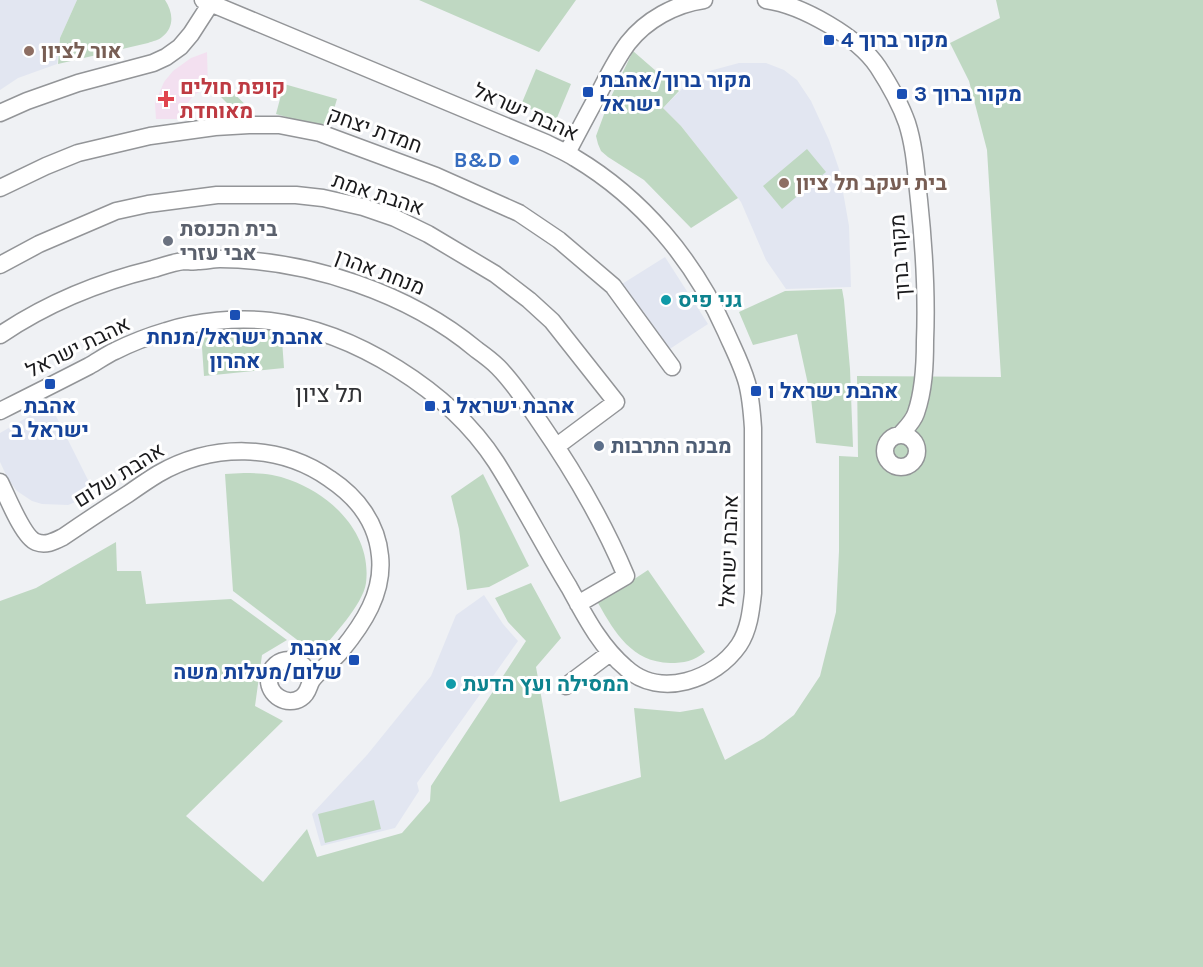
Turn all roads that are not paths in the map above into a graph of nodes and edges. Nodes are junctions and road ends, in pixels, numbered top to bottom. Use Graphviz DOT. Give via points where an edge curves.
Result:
graph roads {
  1 [pos="704,0"];
  2 [pos="766,0"];
  3 [pos="207,2"];
  4 [pos="0,112"];
  5 [pos="567,153"];
  6 [pos="0,188"];
  7 [pos="0,265"];
  8 [pos="0,335"];
  9 [pos="672,367"];
  10 [pos="0,411"];
  11 [pos="907,439"];
  12 [pos="557,446"];
  13 [pos="0,482"];
  14 [pos="578,604"];
  15 [pos="610,653"];
  16 [pos="309,674"];
  17 [pos="566,686"];
  1 -- 5 [label="street" via="656,18 629,42"];
  2 -- 11 [label="street, מקור ברוך" via="805,12 857,44 876,64 907,122 914,148 926,285 925,369"];
  3 -- 4 [label="street" via="191,34 166,57"];
  3 -- 5 [label="street, אהבת ישראל"];
  5 -- 15 [label="street, אהבת ישראל" via="627,196 666,235 695,273 735,351 746,381 753,428 753,593 740,644 718,668 700,678 670,683 642,679"];
  6 -- 9 [label="street, חמדת יצחק" via="78,153 150,136 249,125 279,125 320,133 436,176 519,213 559,240 613,286"];
  7 -- 12 [label="street, אהבת אמת" via="116,211 148,204 217,195 285,194 363,207 428,234 495,274 552,321 616,402"];
  8 -- 12 [label="street, מנחת אהרן" via="73,295 183,261 219,259 294,267 327,274 397,299 434,319 498,367"];
  10 -- 14 [label="street, אהבת ישראל" via="115,351 168,330 247,320 316,331 372,353 432,393 459,417 495,460"];
  12 -- 14 [label="street, מנחת אהרן" via="611,540 626,576"];
  13 -- 16 [label="street, אהבת שלום" via="25,531 43,544 63,537 158,474 207,454 260,451 284,456 322,473 345,489 372,523 378,540 380,578 369,611 341,651"];
  14 -- 15 [label="street, אהבת ישראל"];
  15 -- 17 [label="street"];
}
